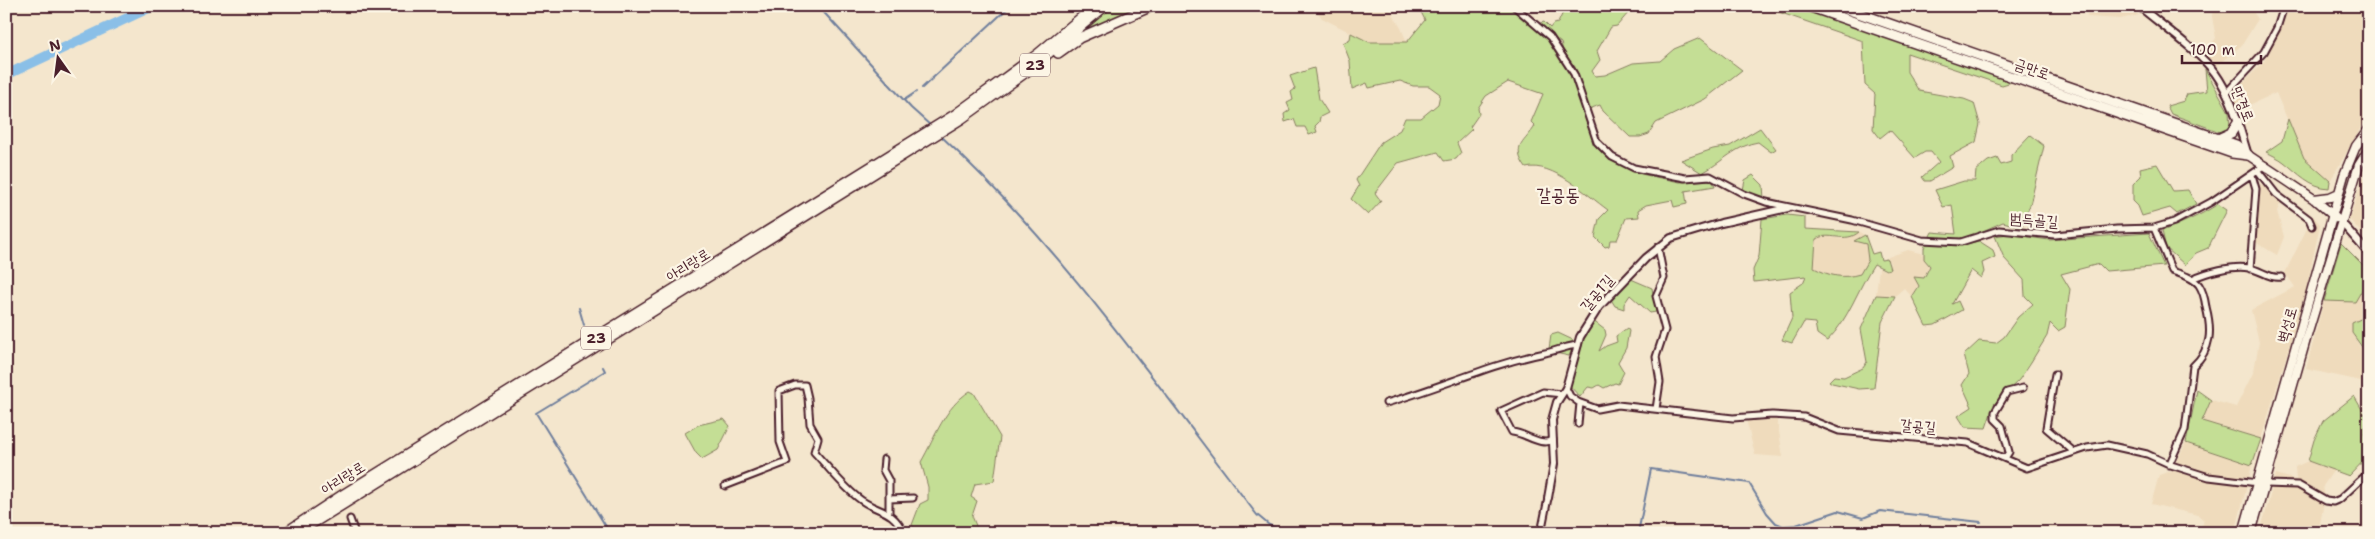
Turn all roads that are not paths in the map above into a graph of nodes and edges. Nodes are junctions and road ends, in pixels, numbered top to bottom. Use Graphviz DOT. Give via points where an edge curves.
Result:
graph roads {
  1 [pos="1086,6"];
  2 [pos="1095,6"];
  3 [pos="1105,6"];
  4 [pos="1152,6"];
  5 [pos="1514,6"];
  6 [pos="1808,6"];
  7 [pos="1838,6"];
  8 [pos="2139,6"];
  9 [pos="2284,6"];
  10 [pos="1078,21"];
  11 [pos="1048,55"];
  12 [pos="2226,92"];
  13 [pos="958,117"];
  14 [pos="2238,122"];
  15 [pos="2369,128"];
  16 [pos="2217,139"];
  17 [pos="912,147"];
  18 [pos="2369,149"];
  19 [pos="2248,155"];
  20 [pos="2265,165"];
  21 [pos="2258,171"];
  22 [pos="2252,175"];
  23 [pos="2339,193"];
  24 [pos="2314,199"];
  25 [pos="1788,208"];
  26 [pos="2333,215"];
  27 [pos="2342,223"];
  28 [pos="2312,226"];
  29 [pos="2154,228"];
  30 [pos="1658,247"];
  31 [pos="2369,254"];
  32 [pos="2250,269"];
  33 [pos="2282,277"];
  34 [pos="2192,279"];
  35 [pos="1578,345"];
  36 [pos="2055,374"];
  37 [pos="2023,388"];
  38 [pos="1564,391"];
  39 [pos="1386,403"];
  40 [pos="1580,403"];
  41 [pos="1656,409"];
  42 [pos="1578,424"];
  43 [pos="1553,440"];
  44 [pos="2074,452"];
  45 [pos="2005,458"];
  46 [pos="884,459"];
  47 [pos="2169,464"];
  48 [pos="2369,472"];
  49 [pos="2261,483"];
  50 [pos="724,486"];
  51 [pos="914,498"];
  52 [pos="1548,498"];
  53 [pos="889,500"];
  54 [pos="888,512"];
  55 [pos="350,520"];
  56 [pos="285,533"];
  57 [pos="297,533"];
  58 [pos="355,533"];
  59 [pos="904,533"];
  60 [pos="1541,533"];
  61 [pos="2243,533"];
  62 [pos="2252,533"];
  1 -- 10 [label="highway"];
  2 -- 10 [label="highway, 아리랑로 / 23"];
  3 -- 11 [label="highway, 아리랑로 / 23"];
  4 -- 11 [label="highway" via="1079,38 1055,55"];
  5 -- 25 [label="street, 범득골길" via="1550,37 1574,74 1598,142 1612,157 1634,168 1685,178 1710,176 1744,194"];
  6 -- 19 [label="highway, 금만로" via="2232,153"];
  7 -- 16 [label="highway, 금만로"];
  8 -- 12 [label="street, 만경로" via="2214,71"];
  9 -- 12 [label="street" via="2264,52"];
  10 -- 13 [label="highway, 아리랑로 / 23"];
  11 -- 13 [label="highway, 아리랑로 / 23"];
  12 -- 14 [label="street, 만경로"];
  13 -- 17 [label="highway, 아리랑로 / 23"];
  14 -- 16 [label="highway" via="2231,134"];
  14 -- 19 [label="street, 만경로"];
  15 -- 23 [label="main road, 벽성로" via="2356,146"];
  16 -- 19 [label="highway, 금만로" via="2236,145"];
  17 -- 56 [label="highway, 아리랑로 / 23"];
  17 -- 57 [label="highway, 아리랑로 / 23"];
  18 -- 27 [label="main road, 벽성로" via="2359,165"];
  19 -- 20 [label="main road, 금만로"];
  20 -- 21 [label="street, 범득골길"];
  20 -- 24 [label="main road, 금만로"];
  21 -- 22 [label="street, 범득골길"];
  21 -- 28 [label="street" via="2276,194 2309,219"];
  22 -- 29 [label="street, 범득골길" via="2211,202 2174,222"];
  22 -- 32 [label="street" via="2256,189"];
  23 -- 24 [label="main road" via="2330,198"];
  23 -- 26 [label="main road, 벽성로"];
  24 -- 26 [label="main road, 금만로"];
  25 -- 29 [label="street, 범득골길" via="1940,242 1961,242 1999,230 2055,236"];
  25 -- 30 [label="street, 갈공1길" via="1671,238"];
  26 -- 27 [label="main road, 금만로"];
  26 -- 49 [label="main road, 벽성로"];
  27 -- 31 [label="street, 금만로"];
  27 -- 49 [label="main road, 벽성로"];
  29 -- 34 [label="street" via="2172,271"];
  30 -- 35 [label="street, 갈공1길" via="1599,307"];
  30 -- 41 [label="street" via="1664,278 1656,296 1664,330 1656,357 1660,382"];
  32 -- 33 [label="street" via="2266,276"];
  32 -- 34 [label="street" via="2208,272"];
  34 -- 47 [label="street" via="2204,297 2210,323 2210,343 2193,366 2185,430"];
  35 -- 38 [label="street, 갈공1길"];
  35 -- 39 [label="street" via="1500,363 1449,384"];
  36 -- 44 [label="street" via="2046,428"];
  37 -- 45 [label="street" via="2007,392 1994,412 1995,419 2002,426 2009,452"];
  38 -- 40 [label="street"];
  38 -- 43 [label="street, 갈공1길" via="1552,420"];
  38 -- 43 [label="street" via="1544,392 1501,411 1512,432 1543,442"];
  40 -- 41 [label="street, 갈공길" via="1597,408 1618,404"];
  40 -- 42 [label="street"];
  41 -- 45 [label="street, 갈공길" via="1733,418 1804,417 1839,431 1968,443"];
  43 -- 52 [label="street, 갈공1길" via="1554,464"];
  44 -- 45 [label="street, 갈공길" via="2027,468"];
  44 -- 47 [label="street, 갈공길" via="2107,445 2147,454"];
  46 -- 53 [label="street"];
  47 -- 49 [label="street, 갈공길" via="2209,477"];
  48 -- 49 [label="street, 갈공길" via="2334,502 2326,501 2298,485"];
  49 -- 61 [label="main road, 벽성로"];
  49 -- 62 [label="main road, 벽성로"];
  50 -- 54 [label="street" via="787,462 780,442 779,390 805,385 810,424 818,438 814,452 856,497 873,508"];
  51 -- 53 [label="street"];
  52 -- 60 [label="street"];
  53 -- 54 [label="street"];
  54 -- 59 [label="street"];
  55 -- 58 [label="street"];
}
